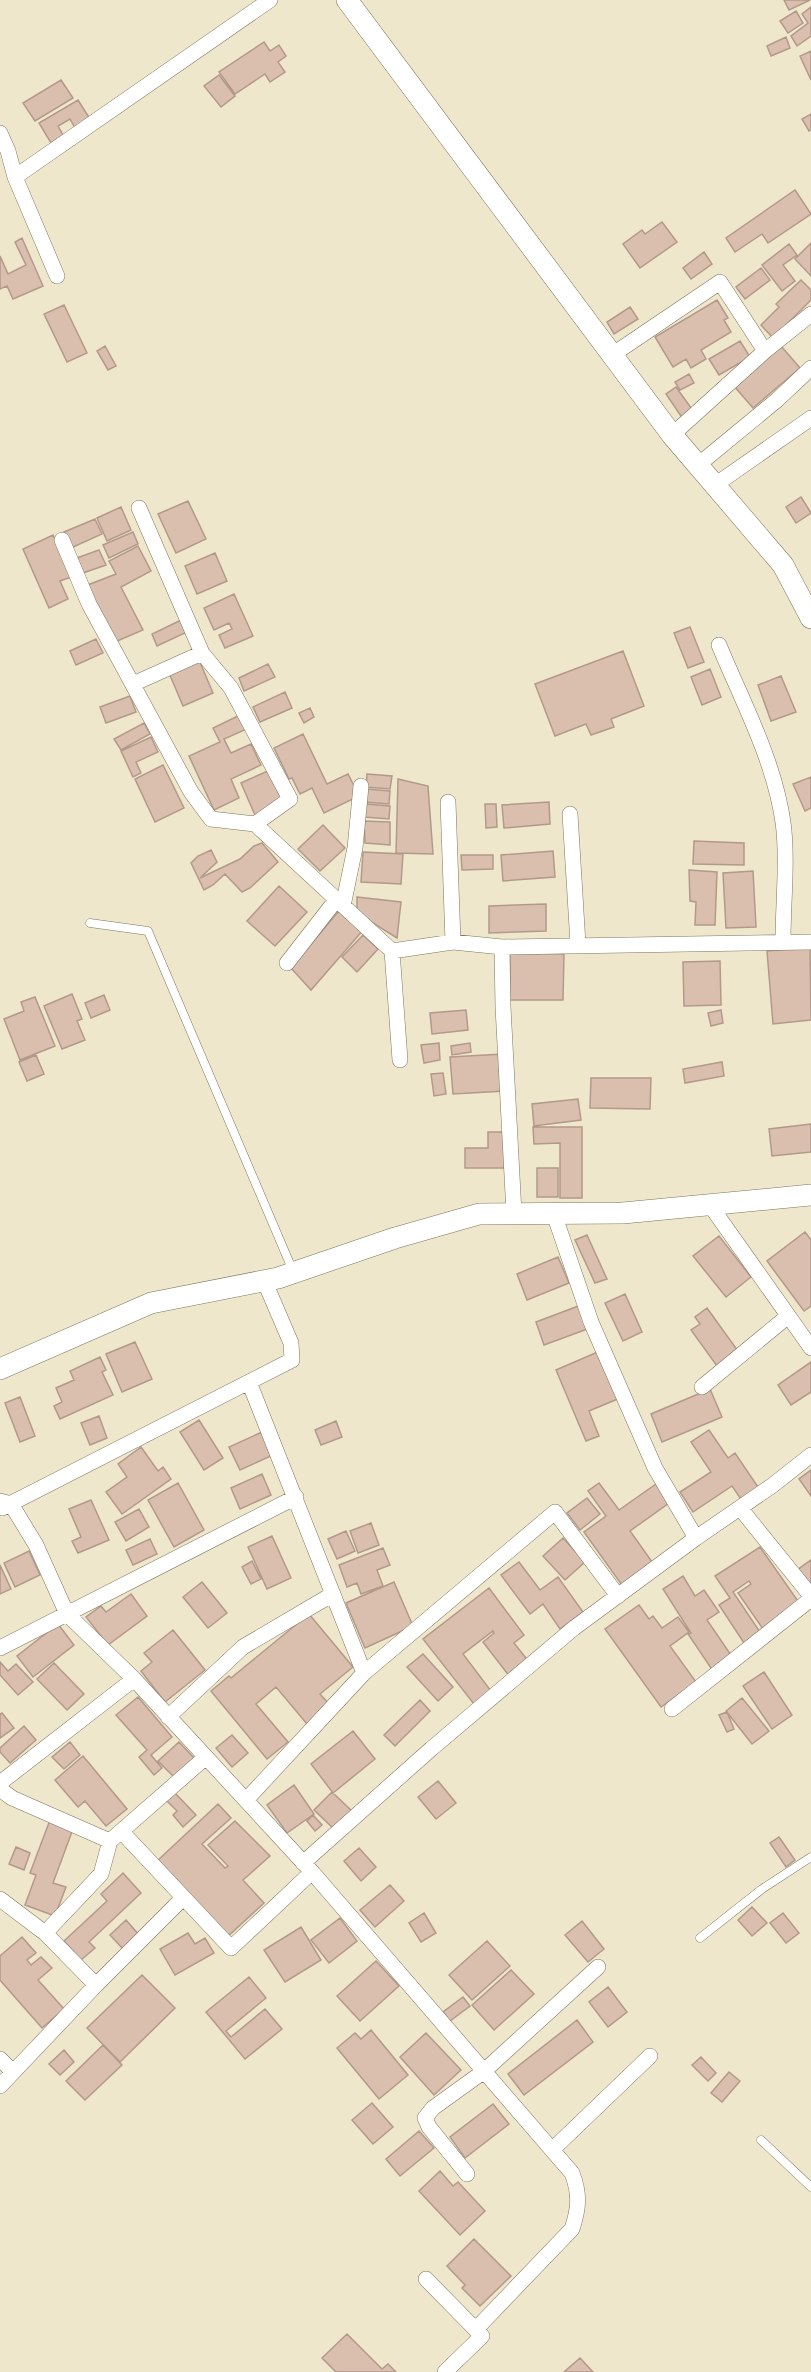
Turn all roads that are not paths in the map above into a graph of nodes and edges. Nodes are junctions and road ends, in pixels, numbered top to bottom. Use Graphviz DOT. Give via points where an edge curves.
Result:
graph roads {
  1 [pos="270,0"];
  2 [pos="347,0"];
  3 [pos="0,133"];
  4 [pos="15,177"];
  5 [pos="57,276"];
  6 [pos="811,314"];
  7 [pos="765,351"];
  8 [pos="612,355"];
  9 [pos="811,368"];
  10 [pos="811,418"];
  11 [pos="672,435"];
  12 [pos="698,465"];
  13 [pos="715,485"];
  14 [pos="139,507"];
  15 [pos="62,540"];
  16 [pos="811,618"];
  17 [pos="718,645"];
  18 [pos="202,653"];
  19 [pos="133,684"];
  20 [pos="361,786"];
  21 [pos="448,802"];
  22 [pos="570,814"];
  23 [pos="255,824"];
  24 [pos="339,903"];
  25 [pos="90,923"];
  26 [pos="783,941"];
  27 [pos="453,942"];
  28 [pos="811,942"];
  29 [pos="578,944"];
  30 [pos="502,946"];
  31 [pos="392,951"];
  32 [pos="287,963"];
  33 [pos="400,1060"];
  34 [pos="811,1195"];
  35 [pos="710,1205"];
  36 [pos="514,1213"];
  37 [pos="554,1214"];
  38 [pos="293,1272"];
  39 [pos="264,1280"];
  40 [pos="788,1317"];
  41 [pos="811,1348"];
  42 [pos="0,1369"];
  43 [pos="249,1382"];
  44 [pos="702,1387"];
  45 [pos="811,1455"];
  46 [pos="296,1497"];
  47 [pos="4,1505"];
  48 [pos="740,1508"];
  49 [pos="696,1538"];
  50 [pos="333,1594"];
  51 [pos="618,1596"];
  52 [pos="811,1598"];
  53 [pos="67,1614"];
  54 [pos="0,1648"];
  55 [pos="364,1672"];
  56 [pos="134,1679"];
  57 [pos="672,1709"];
  58 [pos="168,1717"];
  59 [pos="206,1757"];
  60 [pos="0,1783"];
  61 [pos="0,1789"];
  62 [pos="246,1800"];
  63 [pos="115,1836"];
  64 [pos="811,1857"];
  65 [pos="308,1868"];
  66 [pos="183,1898"];
  67 [pos="0,1899"];
  68 [pos="45,1933"];
  69 [pos="700,1938"];
  70 [pos="598,1967"];
  71 [pos="96,1985"];
  72 [pos="650,2056"];
  73 [pos="0,2059"];
  74 [pos="13,2072"];
  75 [pos="483,2072"];
  76 [pos="0,2086"];
  77 [pos="761,2140"];
  78 [pos="553,2149"];
  79 [pos="467,2175"];
  80 [pos="811,2187"];
  81 [pos="426,2279"];
  82 [pos="476,2329"];
  83 [pos="445,2372"];
  1 -- 4 [label="street"];
  2 -- 8 [label="street"];
  3 -- 4 [label="street"];
  4 -- 5 [label="street"];
  6 -- 7 [label="street"];
  7 -- 8 [label="street" via="720,282"];
  7 -- 11 [label="street"];
  8 -- 11 [label="street"];
  9 -- 12 [label="street"];
  10 -- 13 [label="street"];
  11 -- 12 [label="street"];
  12 -- 13 [label="street"];
  13 -- 16 [label="street" via="783,565"];
  14 -- 18 [label="street"];
  15 -- 19 [label="street" via="89,604"];
  17 -- 26 [label="street" via="771,769 778,795 783,825"];
  18 -- 19 [label="street"];
  18 -- 23 [label="street" via="231,688 290,799"];
  19 -- 23 [label="street" via="211,819"];
  20 -- 24 [label="street" via="355,848"];
  21 -- 27 [label="street"];
  22 -- 29 [label="street"];
  23 -- 24 [label="street"];
  24 -- 31 [label="street"];
  24 -- 32 [label="street"];
  25 -- 38 [label="lane" via="148,931"];
  26 -- 28 [label="street"];
  26 -- 29 [label="street"];
  27 -- 30 [label="street"];
  27 -- 31 [label="street"];
  29 -- 30 [label="street"];
  30 -- 36 [label="street"];
  31 -- 33 [label="street"];
  34 -- 35 [label="street"];
  35 -- 37 [label="street" via="623,1214"];
  35 -- 40 [label="street"];
  36 -- 37 [label="street"];
  36 -- 38 [label="street" via="478,1214"];
  37 -- 49 [label="street" via="591,1322 656,1468"];
  38 -- 39 [label="street"];
  39 -- 42 [label="street" via="151,1304"];
  39 -- 43 [label="street" via="291,1343 292,1360"];
  40 -- 41 [label="street"];
  40 -- 44 [label="street"];
  43 -- 46 [label="street"];
  43 -- 47 [label="street"];
  45 -- 48 [label="street"];
  46 -- 50 [label="street"];
  46 -- 53 [label="street"];
  47 -- 53 [label="street" via="36,1545"];
  48 -- 49 [label="street"];
  48 -- 52 [label="street"];
  49 -- 51 [label="street"];
  50 -- 55 [label="street"];
  50 -- 58 [label="street" via="243,1647"];
  51 -- 55 [label="street" via="555,1512"];
  51 -- 65 [label="street" via="573,1628 431,1749"];
  52 -- 57 [label="street"];
  53 -- 54 [label="street"];
  53 -- 56 [label="street"];
  55 -- 62 [label="street"];
  56 -- 58 [label="street"];
  56 -- 60 [label="street"];
  58 -- 59 [label="street"];
  59 -- 62 [label="street"];
  59 -- 63 [label="street"];
  61 -- 63 [label="street" via="12,1798"];
  62 -- 65 [label="street"];
  63 -- 66 [label="street"];
  63 -- 68 [label="street" via="101,1874"];
  64 -- 69 [label="lane" via="762,1889"];
  65 -- 66 [label="street" via="231,1948"];
  65 -- 75 [label="street"];
  66 -- 71 [label="street"];
  67 -- 68 [label="street"];
  68 -- 71 [label="street"];
  70 -- 75 [label="street"];
  71 -- 74 [label="street"];
  72 -- 78 [label="street"];
  73 -- 74 [label="street"];
  74 -- 76 [label="street"];
  75 -- 78 [label="street"];
  75 -- 79 [label="street" via="425,2118"];
  77 -- 80 [label="lane"];
  78 -- 82 [label="street" via="572,2173 579,2191 579,2209 572,2229"];
  81 -- 82 [label="street"];
  82 -- 83 [label="street" via="482,2336"];
}
